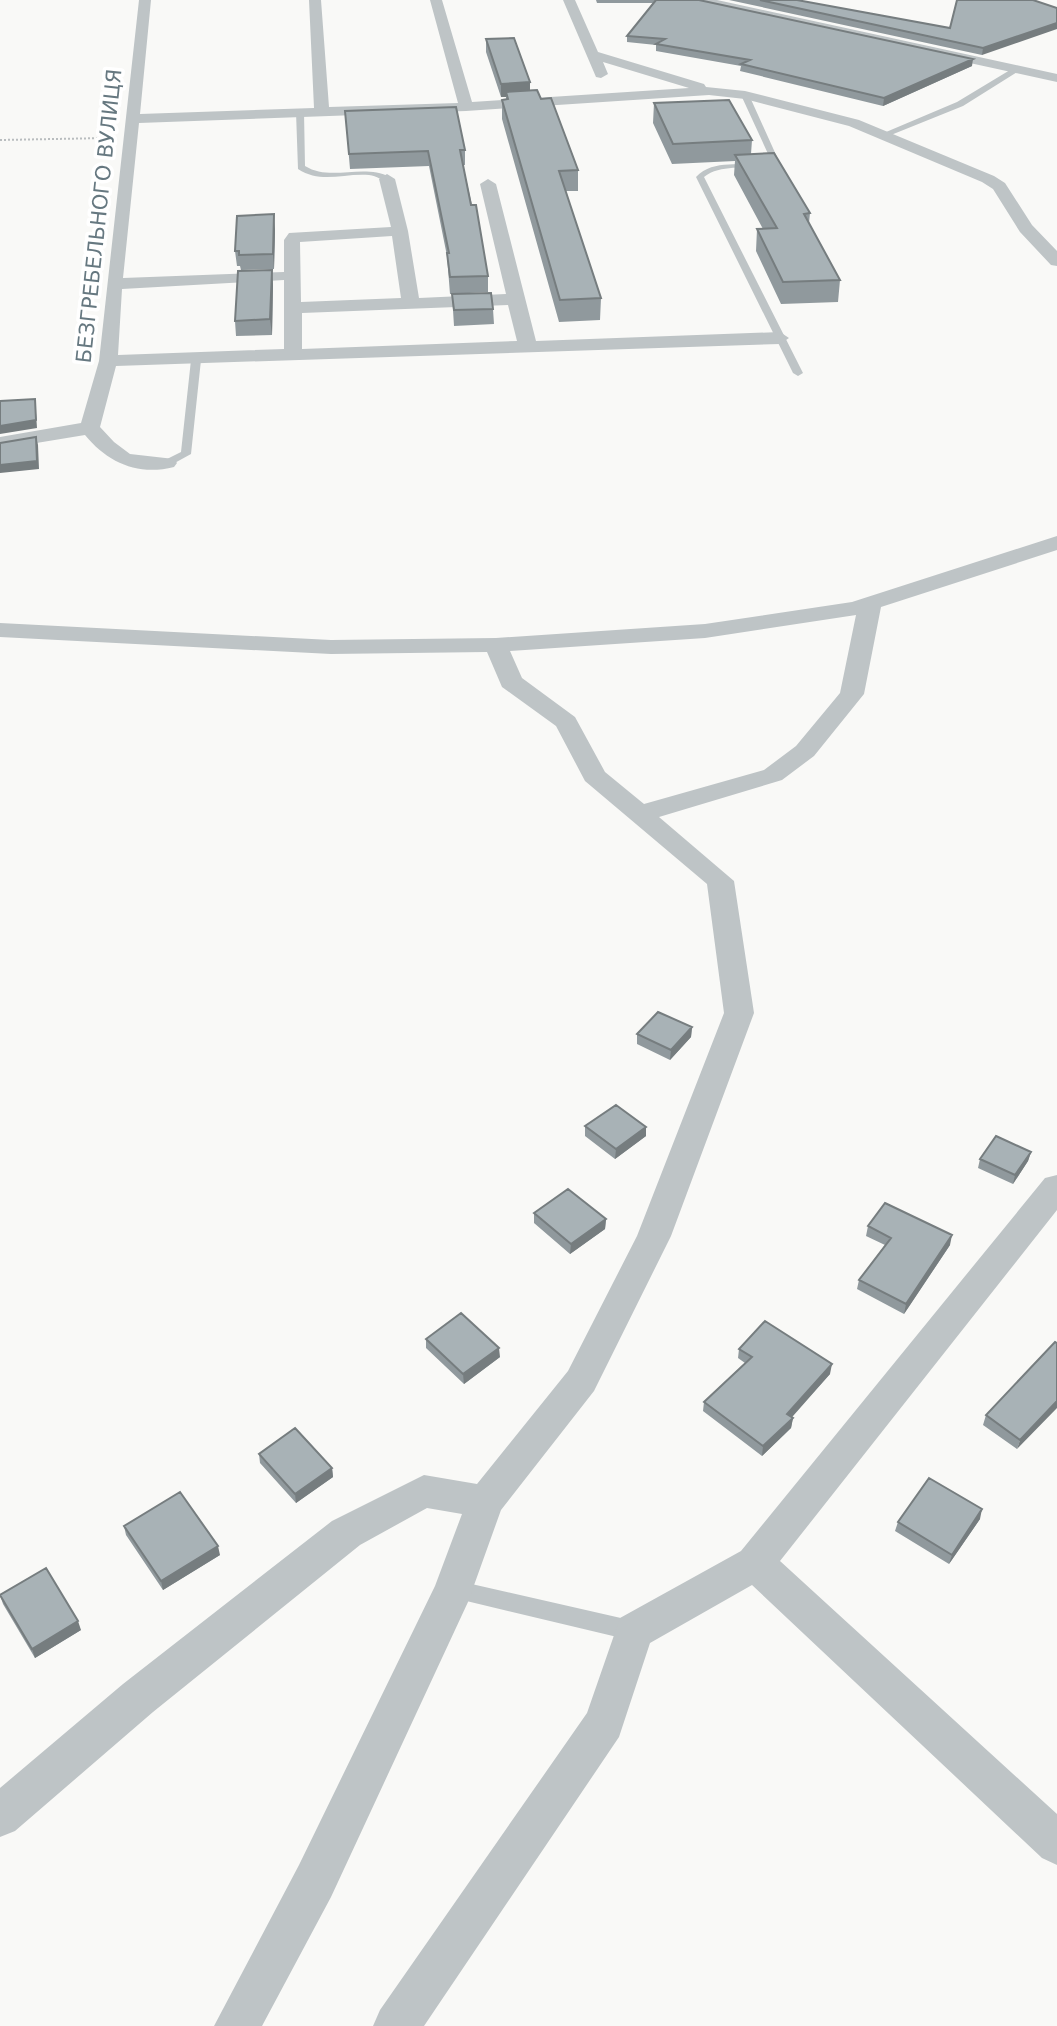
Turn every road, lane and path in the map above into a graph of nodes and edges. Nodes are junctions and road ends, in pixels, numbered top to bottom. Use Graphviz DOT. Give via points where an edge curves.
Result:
graph roads {
  1 [pos="145,0"];
  2 [pos="315,0"];
  3 [pos="436,0"];
  4 [pos="569,0"];
  5 [pos="699,0"];
  6 [pos="593,55"];
  7 [pos="1018,69"];
  8 [pos="1057,78"];
  9 [pos="709,91"];
  10 [pos="745,96"];
  11 [pos="614,99"];
  12 [pos="466,107"];
  13 [pos="322,111"];
  14 [pos="300,112"];
  15 [pos="131,128"];
  16 [pos="883,135"];
  17 [pos="0,140"];
  18 [pos="387,179"];
  19 [pos="488,184"];
  20 [pos="400,231"];
  21 [pos="1057,261"];
  22 [pos="293,276"];
  23 [pos="114,284"];
  24 [pos="516,299"];
  25 [pos="411,303"];
  26 [pos="294,307"];
  27 [pos="780,338"];
  28 [pos="528,348"];
  29 [pos="293,356"];
  30 [pos="196,360"];
  31 [pos="108,361"];
  32 [pos="798,373"];
  33 [pos="90,428"];
  34 [pos="0,443"];
  35 [pos="167,463"];
  36 [pos="1057,543"];
  37 [pos="870,603"];
  38 [pos="0,630"];
  39 [pos="496,645"];
  40 [pos="639,814"];
  41 [pos="1057,1187"];
  42 [pos="485,1502"];
  43 [pos="755,1563"];
  44 [pos="454,1589"];
  45 [pos="634,1631"];
  46 [pos="0,1816"];
  47 [pos="1057,1843"];
  48 [pos="237,2026"];
  49 [pos="396,2026"];
  1 -- 15 [label="street, БЕЗГРЕБЕЛЬНОГО ВУЛИЦЯ"];
  2 -- 13 [label="street"];
  3 -- 12 [label="street"];
  4 -- 6 [label="street"];
  5 -- 7 [label="street"];
  6 -- 9 [label="street"];
  6 -- 11 [label="street"];
  7 -- 8 [label="street"];
  7 -- 16 [label="lane" via="960,104"];
  9 -- 10 [label="street"];
  9 -- 11 [label="street"];
  10 -- 16 [label="street" via="854,122"];
  10 -- 27 [label="lane" via="773,156 762,163 713,169 700,177"];
  11 -- 12 [label="street"];
  12 -- 13 [label="street"];
  13 -- 14 [label="street"];
  14 -- 15 [label="street"];
  14 -- 18 [label="lane" via="300,167 306,172 370,173"];
  15 -- 17 [label="path"];
  15 -- 23 [label="street, БЕЗГРЕБЕЛЬНОГО ВУЛИЦЯ"];
  16 -- 21 [label="street" via="999,186 1026,228"];
  18 -- 20 [label="street"];
  19 -- 24 [label="street"];
  20 -- 22 [label="street" via="295,237"];
  20 -- 25 [label="street"];
  22 -- 23 [label="street"];
  22 -- 26 [label="street"];
  23 -- 31 [label="street, БЕЗГРЕБЕЛЬНОГО ВУЛИЦЯ"];
  24 -- 25 [label="street"];
  24 -- 28 [label="street"];
  25 -- 26 [label="street"];
  26 -- 29 [label="street"];
  27 -- 28 [label="street"];
  27 -- 32 [label="lane"];
  28 -- 29 [label="street"];
  29 -- 30 [label="street"];
  30 -- 31 [label="street"];
  30 -- 35 [label="lane" via="186,454"];
  31 -- 33 [label="street, БЕЗГРЕБЕЛЬНОГО ВУЛИЦЯ"];
  33 -- 34 [label="street"];
  33 -- 35 [label="street" via="124,461"];
  36 -- 37 [label="street"];
  37 -- 39 [label="street" via="705,631"];
  37 -- 40 [label="street" via="852,694 805,751 773,775"];
  38 -- 39 [label="street" via="331,647"];
  39 -- 40 [label="street" via="511,682 566,722 594,776"];
  40 -- 42 [label="street" via="720,881 739,1013 653,1236 581,1381"];
  41 -- 43 [label="street"];
  42 -- 44 [label="street"];
  42 -- 46 [label="street" via="424,1491 346,1533 138,1698"];
  43 -- 45 [label="street"];
  43 -- 47 [label="street"];
  44 -- 45 [label="lane"];
  44 -- 48 [label="street" via="315,1881"];
  45 -- 49 [label="street" via="604,1723"];
}
